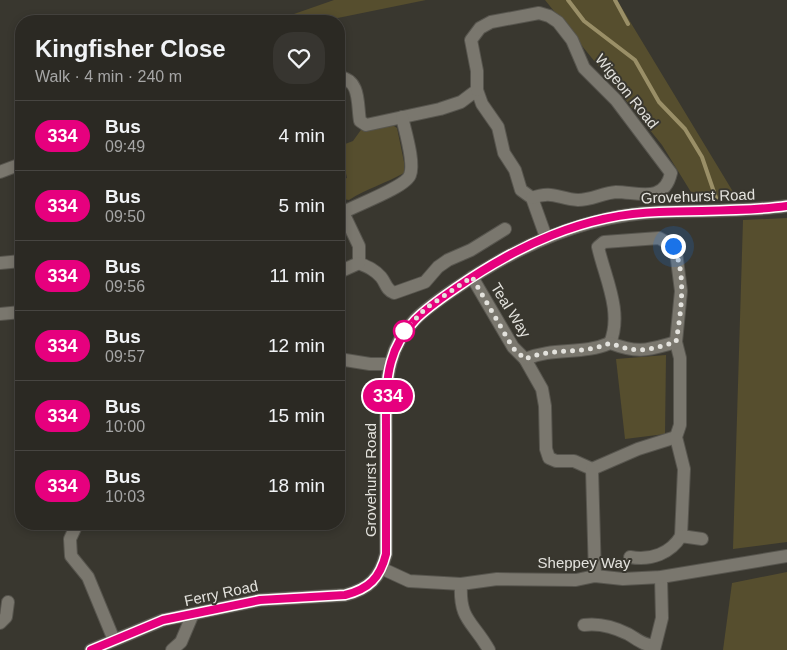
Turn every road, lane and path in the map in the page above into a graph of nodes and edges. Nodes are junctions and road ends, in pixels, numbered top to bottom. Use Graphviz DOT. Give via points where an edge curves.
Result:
graph roads {
  1 [pos="345,79"];
  2 [pos="477,90"];
  3 [pos="402,117"];
  4 [pos="15,166"];
  5 [pos="0,172"];
  6 [pos="532,198"];
  7 [pos="787,206"];
  8 [pos="345,207"];
  9 [pos="345,216"];
  10 [pos="505,229"];
  11 [pos="546,237"];
  12 [pos="15,262"];
  13 [pos="0,263"];
  14 [pos="359,263"];
  15 [pos="345,269"];
  16 [pos="472,277"];
  17 [pos="15,313"];
  18 [pos="0,314"];
  19 [pos="676,342"];
  20 [pos="610,343"];
  21 [pos="525,359"];
  22 [pos="345,360"];
  23 [pos="390,364"];
  24 [pos="676,437"];
  25 [pos="592,469"];
  26 [pos="74,530"];
  27 [pos="682,536"];
  28 [pos="702,539"];
  29 [pos="787,556"];
  30 [pos="630,557"];
  31 [pos="383,569"];
  32 [pos="595,576"];
  33 [pos="661,577"];
  34 [pos="461,584"];
  35 [pos="8,602"];
  36 [pos="192,616"];
  37 [pos="0,623"];
  38 [pos="584,625"];
  39 [pos="114,640"];
  40 [pos="654,647"];
  41 [pos="91,650"];
  42 [pos="172,650"];
  43 [pos="489,650"];
  1 -- 3 [label="street" via="355,87 360,121 366,125"];
  2 -- 3 [label="street" via="461,102"];
  2 -- 6 [label="street" via="498,128 504,153 515,170 521,190"];
  2 -- 6 [label="street, Wigeon Road" via="471,40 480,28 491,22 527,14 549,16 572,40 584,68 616,100 671,173 669,183 660,191 645,196 616,192 577,200 549,193"];
  3 -- 8 [label="street" via="412,164 410,175 394,190"];
  4 -- 5 [label="street"];
  6 -- 11 [label="street"];
  7 -- 11 [label="street, Grovehurst Road" via="616,216 582,223"];
  9 -- 14 [label="street" via="359,246"];
  10 -- 14 [label="street" via="448,260 425,282 394,293 373,269"];
  11 -- 16 [label="street, Grovehurst Road"];
  12 -- 13 [label="street"];
  14 -- 15 [label="street"];
  16 -- 21 [label="street, Teal Way" via="513,348"];
  16 -- 23 [label="street, Grovehurst Road" via="414,319 397,342"];
  17 -- 18 [label="street"];
  19 -- 20 [label="street" via="631,351"];
  19 -- 20 [label="street" via="681,291 678,263 673,246 659,238 604,242 598,247 615,315"];
  19 -- 24 [label="street" via="681,388 680,425"];
  20 -- 21 [label="street" via="594,350 567,349"];
  21 -- 25 [label="street, Teal Way" via="542,389 549,458 574,461"];
  22 -- 23 [label="street"];
  23 -- 31 [label="street, Grovehurst Road"];
  24 -- 25 [label="street"];
  24 -- 27 [label="street" via="684,469"];
  25 -- 32 [label="street"];
  26 -- 39 [label="street" via="70,539 71,556 88,577"];
  27 -- 28 [label="street"];
  27 -- 30 [label="street" via="670,550 659,555"];
  29 -- 33 [label="street, Sheppey Way"];
  31 -- 34 [label="street, Sheppey Way" via="409,581"];
  31 -- 36 [label="street, Ferry Road" via="376,580 357,592 260,600"];
  32 -- 33 [label="street, Sheppey Way" via="623,579"];
  32 -- 34 [label="street, Sheppey Way" via="576,580 497,578"];
  33 -- 40 [label="street" via="662,618"];
  34 -- 43 [label="street" via="462,612"];
  35 -- 37 [label="street" via="6,617"];
  36 -- 39 [label="street, Ferry Road" via="163,620"];
  36 -- 42 [label="street" via="182,642"];
  38 -- 40 [label="street" via="597,623"];
  39 -- 41 [label="street, Ferry Road"];
}
